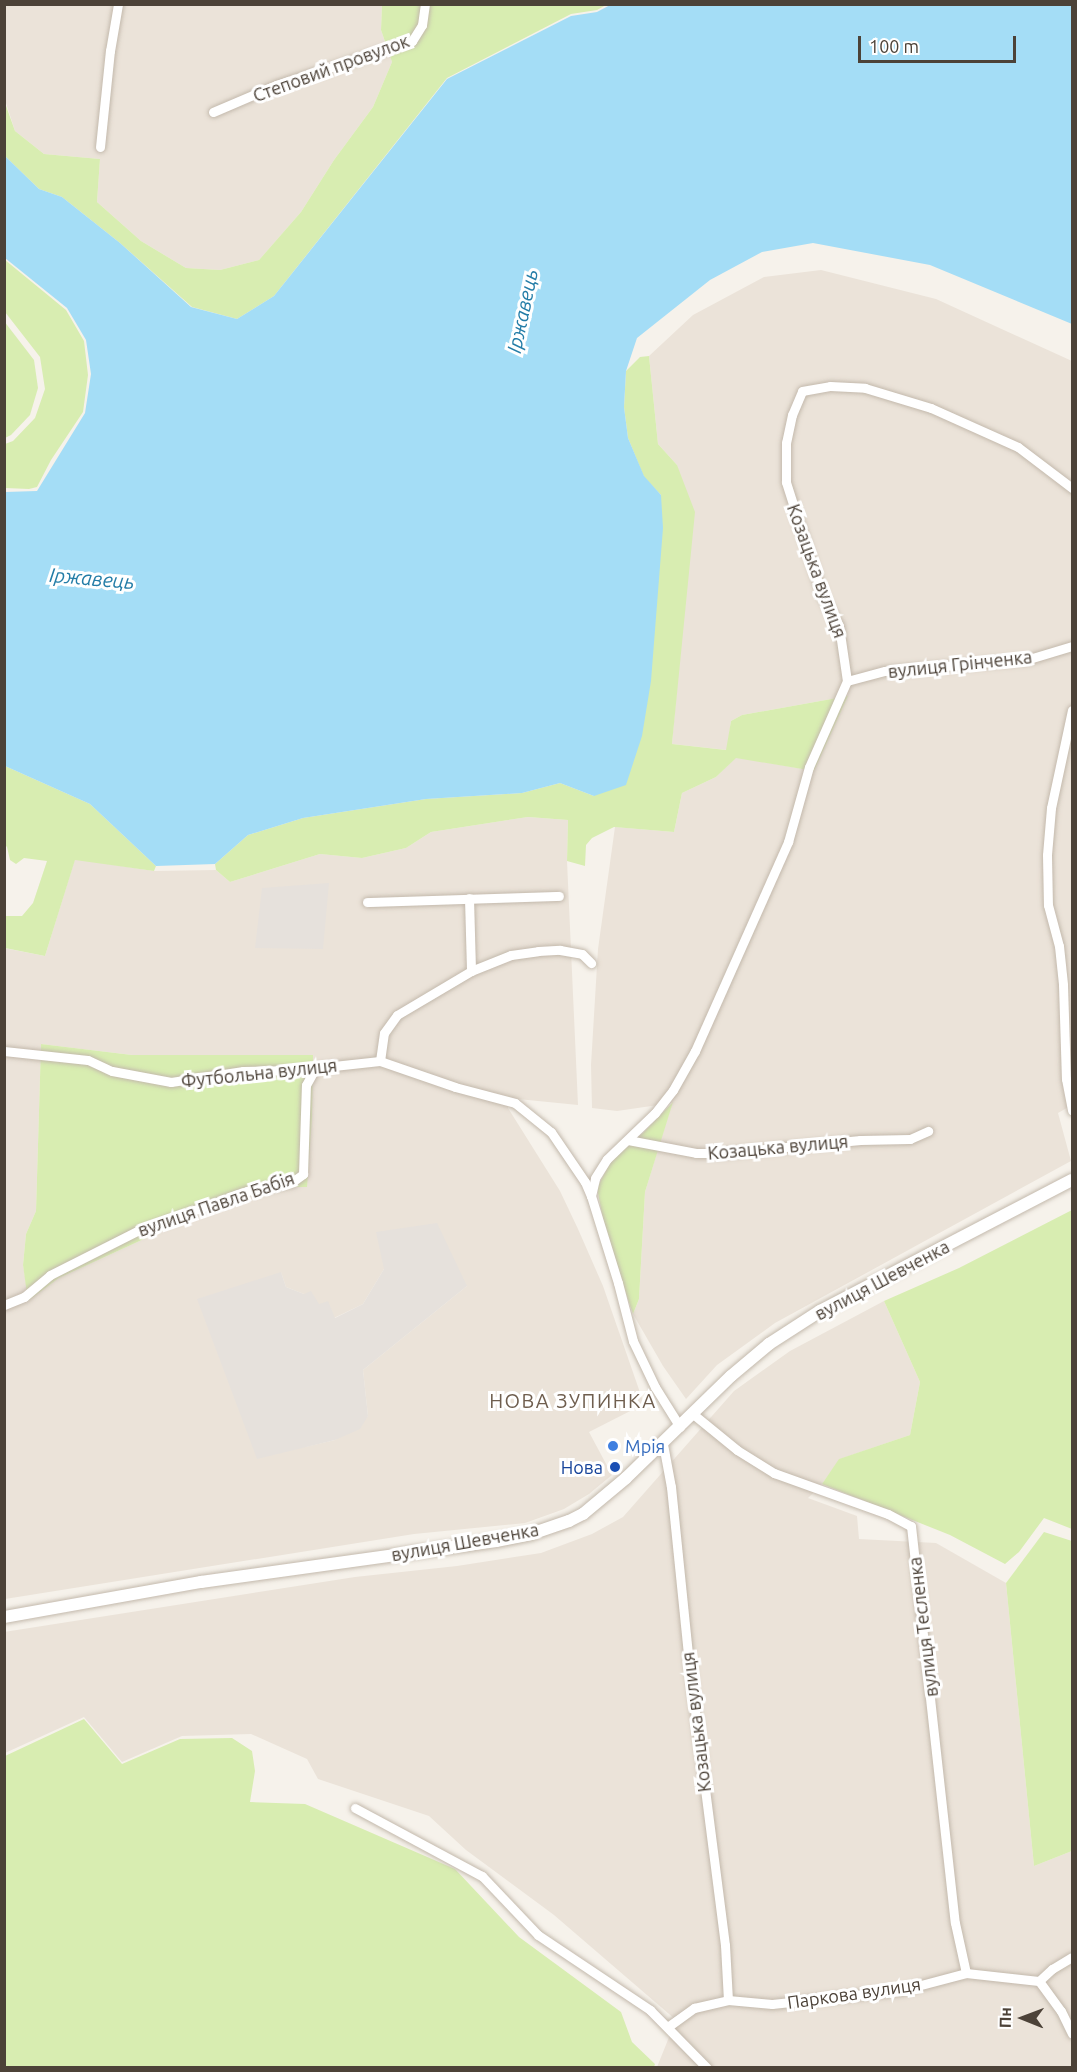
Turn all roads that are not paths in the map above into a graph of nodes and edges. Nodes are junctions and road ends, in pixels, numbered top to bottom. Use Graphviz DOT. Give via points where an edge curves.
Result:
graph roads {
  1 [pos="118,4"];
  2 [pos="425,4"];
  3 [pos="213,112"];
  4 [pos="100,147"];
  5 [pos="1072,488"];
  6 [pos="1072,646"];
  7 [pos="847,681"];
  8 [pos="1072,710"];
  9 [pos="559,896"];
  10 [pos="468,898"];
  11 [pos="367,902"];
  12 [pos="591,963"];
  13 [pos="471,971"];
  14 [pos="4,1051"];
  15 [pos="380,1060"];
  16 [pos="315,1069"];
  17 [pos="1072,1110"];
  18 [pos="928,1131"];
  19 [pos="628,1140"];
  20 [pos="1072,1180"];
  21 [pos="591,1196"];
  22 [pos="4,1305"];
  23 [pos="693,1414"];
  24 [pos="680,1427"];
  25 [pos="663,1444"];
  26 [pos="4,1617"];
  27 [pos="355,1808"];
  28 [pos="1072,1957"];
  29 [pos="966,1973"];
  30 [pos="1039,1981"];
  31 [pos="728,2000"];
  32 [pos="669,2026"];
  33 [pos="1072,2034"];
  34 [pos="707,2067"];
  1 -- 4 [label="street"];
  2 -- 3 [label="street, Степовий провулок" via="422,25 412,41 276,85"];
  5 -- 7 [label="street, Козацька вулиця" via="1018,447 930,408 865,388 830,386 802,391 786,443 786,482 822,595 839,626"];
  6 -- 7 [label="street, вулиця Грінченка" via="1029,659 885,670"];
  7 -- 19 [label="street, Козацька вулиця" via="809,767 788,843 695,1052 673,1090"];
  8 -- 17 [label="street" via="1051,808 1047,855 1048,905 1060,956 1066,1079"];
  9 -- 10 [label="street"];
  10 -- 11 [label="street"];
  10 -- 13 [label="street"];
  12 -- 13 [label="street" via="582,954 538,951 511,955"];
  13 -- 15 [label="street" via="397,1015 384,1033"];
  14 -- 16 [label="street, Футбольна вулиця" via="88,1060 112,1071 171,1082 243,1071"];
  15 -- 16 [label="street, Футбольна вулиця"];
  15 -- 21 [label="street" via="515,1103 551,1132"];
  16 -- 22 [label="street, вулиця Павла Бабія" via="306,1085 303,1174 292,1182 247,1191 137,1231 50,1275 24,1297"];
  18 -- 19 [label="street, Козацька вулиця" via="910,1138 722,1153 696,1153"];
  19 -- 21 [label="street, Козацька вулиця" via="607,1159 595,1178"];
  20 -- 23 [label="street, вулиця Шевченка" via="820,1311 769,1344"];
  21 -- 24 [label="street" via="633,1341"];
  23 -- 24 [label="street, вулиця Шевченка"];
  23 -- 29 [label="street, вулиця Тесленка" via="737,1450 774,1473 911,1526 955,1923"];
  24 -- 25 [label="street, вулиця Шевченка"];
  25 -- 26 [label="street, вулиця Шевченка" via="583,1514 531,1534 201,1582"];
  25 -- 31 [label="street, Козацька вулиця" via="725,1945"];
  27 -- 32 [label="street" via="482,1876 538,1935"];
  28 -- 30 [label="street"];
  29 -- 30 [label="street, Паркова вулиця"];
  29 -- 31 [label="street, Паркова вулиця" via="902,1990 772,2004"];
  30 -- 33 [label="street"];
  31 -- 32 [label="street, Паркова вулиця" via="694,2008"];
  32 -- 34 [label="street"];
}
